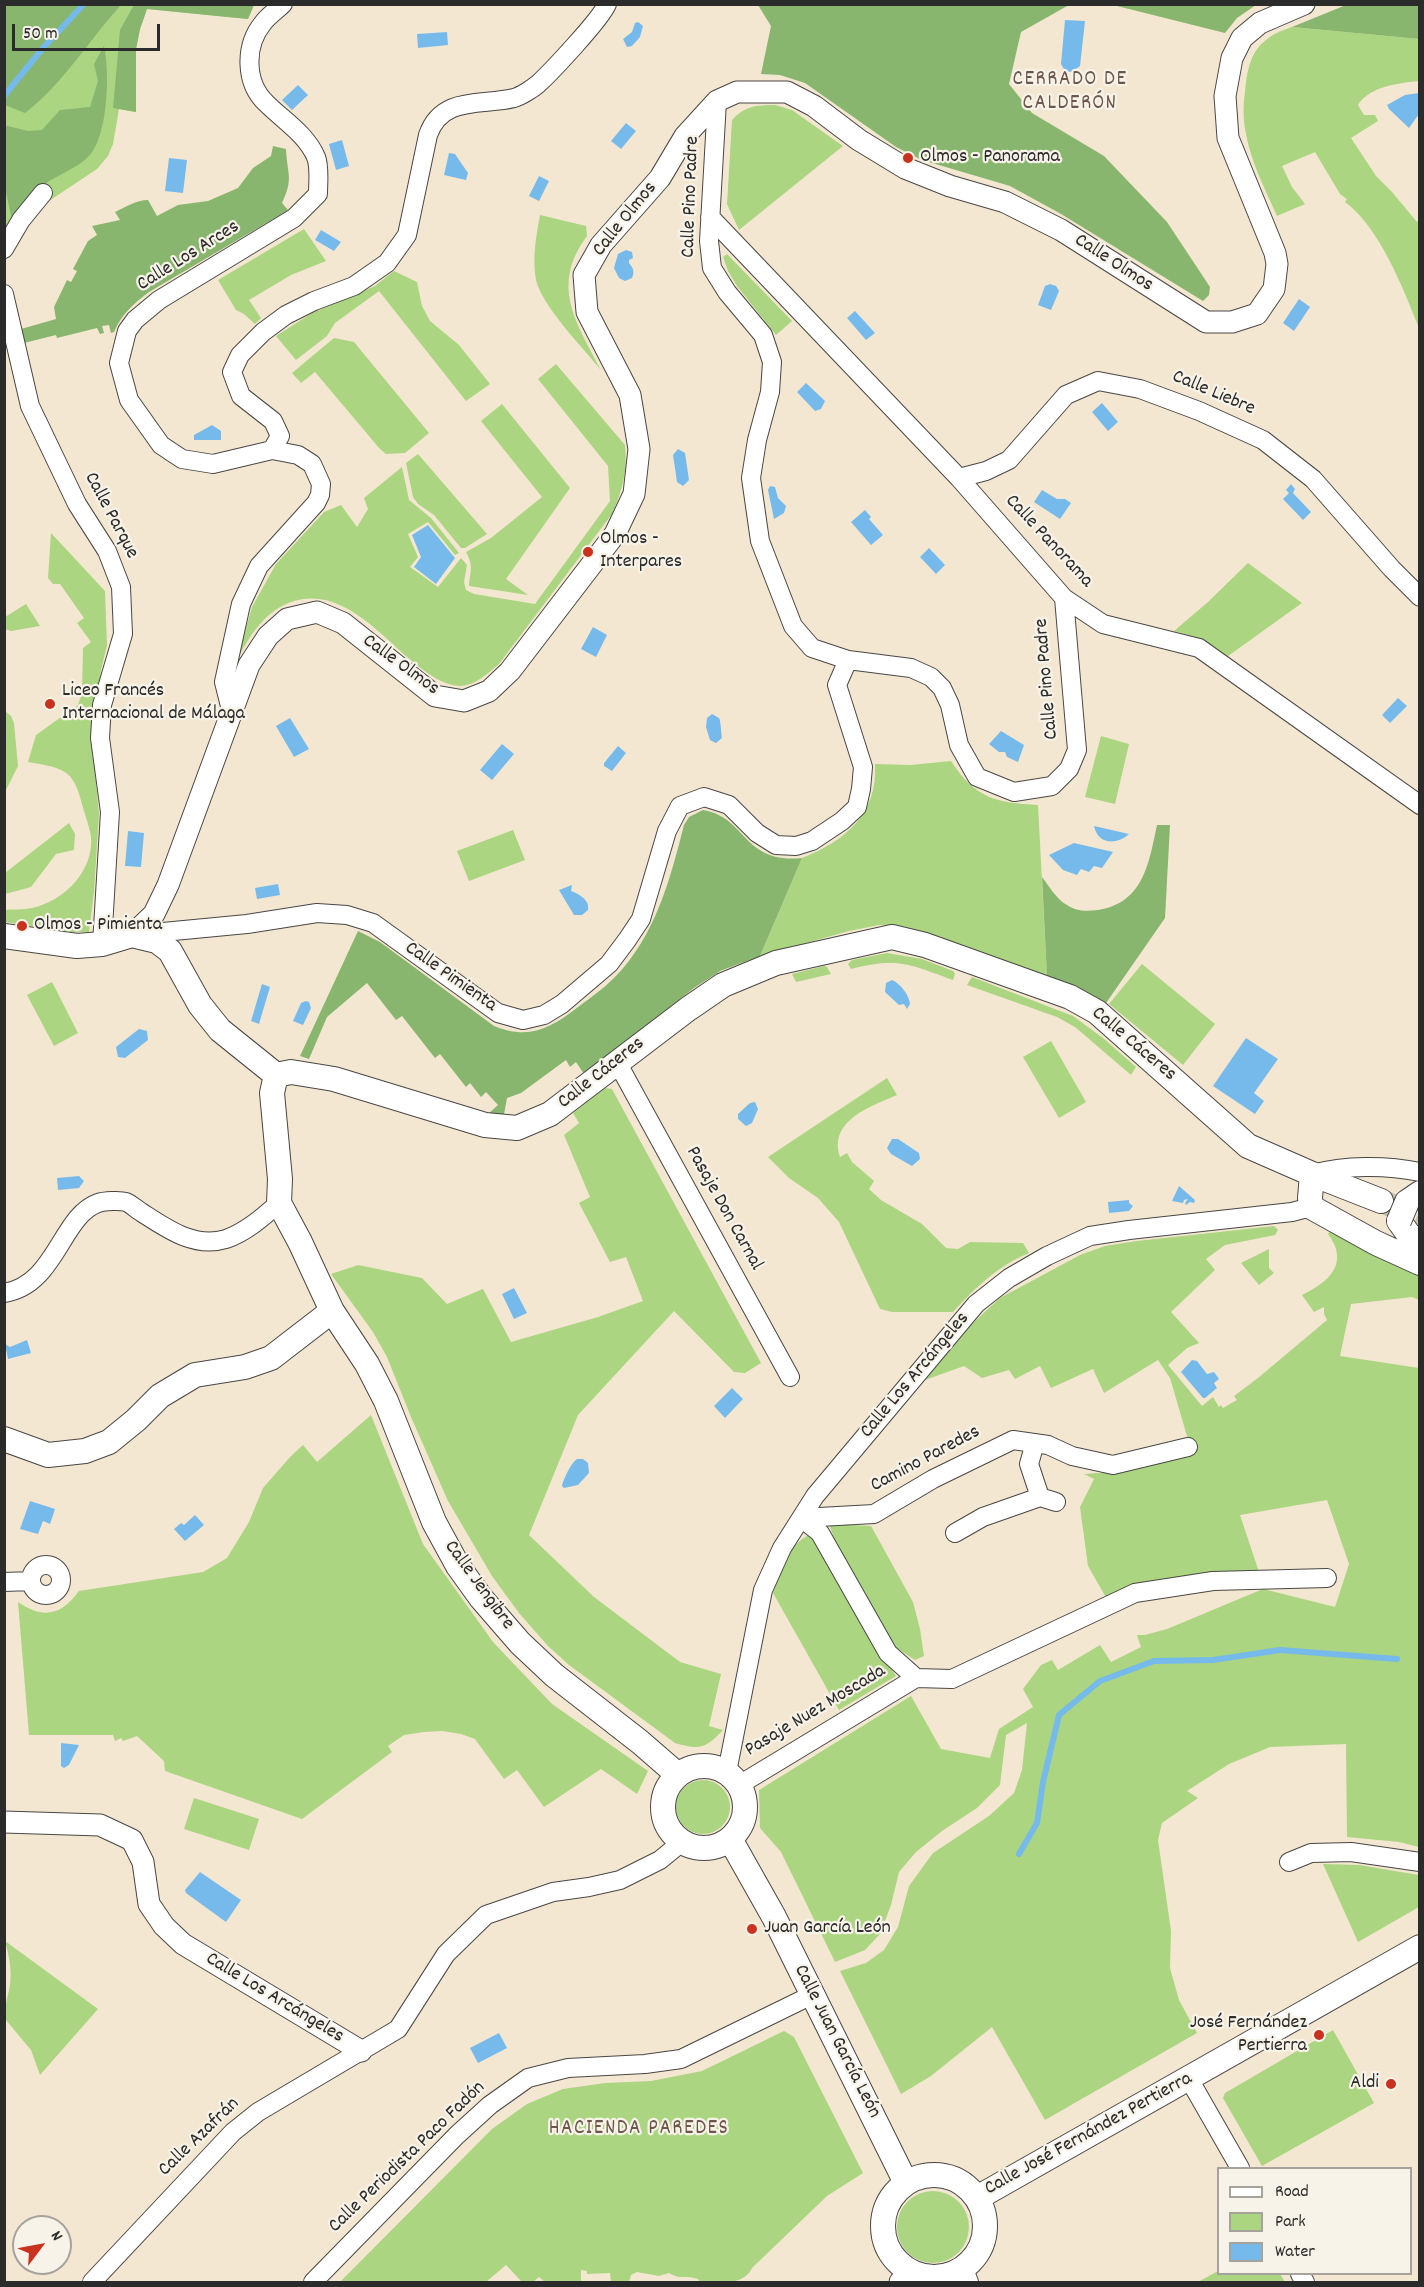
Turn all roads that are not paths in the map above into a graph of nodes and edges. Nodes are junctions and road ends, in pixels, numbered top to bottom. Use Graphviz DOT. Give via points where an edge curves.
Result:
graph roads {
  1 [pos="283,4"];
  2 [pos="607,4"];
  3 [pos="1304,4"];
  4 [pos="717,101"];
  5 [pos="43,194"];
  6 [pos="710,218"];
  7 [pos="4,249"];
  8 [pos="4,294"];
  9 [pos="272,450"];
  10 [pos="959,478"];
  11 [pos="1419,597"];
  12 [pos="1064,598"];
  13 [pos="848,660"];
  14 [pos="231,710"];
  15 [pos="1419,805"];
  16 [pos="132,935"];
  17 [pos="4,936"];
  18 [pos="102,944"];
  19 [pos="617,1062"];
  20 [pos="276,1075"];
  21 [pos="1419,1172"];
  22 [pos="1312,1174"];
  23 [pos="1381,1201"];
  24 [pos="279,1203"];
  25 [pos="1409,1205"];
  26 [pos="1311,1207"];
  27 [pos="1419,1241"];
  28 [pos="1419,1263"];
  29 [pos="4,1293"];
  30 [pos="333,1311"];
  31 [pos="790,1377"];
  32 [pos="4,1438"];
  33 [pos="1035,1443"];
  34 [pos="1188,1447"];
  35 [pos="801,1518"];
  36 [pos="955,1533"];
  37 [pos="1327,1578"];
  38 [pos="31,1581"];
  39 [pos="4,1582"];
  40 [pos="916,1678"];
  41 [pos="678,1775"];
  42 [pos="733,1779"];
  43 [pos="4,1822"];
  44 [pos="730,1839"];
  45 [pos="682,1842"];
  46 [pos="1289,1862"];
  47 [pos="1419,1862"];
  48 [pos="1419,1947"];
  49 [pos="813,1995"];
  50 [pos="361,2051"];
  51 [pos="1189,2079"];
  52 [pos="1239,2167"];
  53 [pos="906,2183"];
  54 [pos="977,2198"];
  55 [pos="967,2276"];
  56 [pos="905,2277"];
  57 [pos="92,2283"];
  58 [pos="313,2283"];
  1 -- 9 [label="street, Calle Los Arces" via="261,24 248,63 264,101 307,141 318,160 318,194 294,218 159,300 135,320 127,331 119,363 129,400 161,445 182,459 213,464"];
  2 -- 9 [label="street" via="537,85 515,98 470,103 439,116 428,135 407,235 387,263 354,286 286,315 240,355 232,372 241,396 273,421 280,436"];
  3 -- 4 [label="street, Calle Olmos" via="1260,23 1242,38 1232,58 1225,96 1228,138 1277,264 1274,289 1257,314 1233,322 1206,322 1061,230 1005,201 905,168 787,92 736,92"];
  4 -- 6 [label="street, Calle Pino Padre"];
  4 -- 14 [label="street, Calle Olmos" via="685,136 660,178 601,245 584,275 587,312 630,395 639,449 634,494 615,534 510,671 489,691 464,701 435,696 343,623 317,612 287,619 268,636 249,665"];
  5 -- 7 [label="street"];
  6 -- 10 [label="street, Calle Panorama"];
  6 -- 13 [label="street, Calle Pino Padre" via="712,268 763,336 772,362 770,392 751,478 760,542 793,626 812,648"];
  8 -- 18 [label="street, Calle Parque" via="30,406 77,504 107,551 121,587 123,634 102,705 100,738 110,812"];
  9 -- 14 [label="street, Calle Los Arces" via="298,455 312,464 321,484 320,495 260,566 241,604 224,682"];
  10 -- 11 [label="street, Calle Liebre" via="986,471 1009,459 1066,395 1098,381 1140,389 1263,440 1313,479"];
  10 -- 12 [label="street, Calle Panorama"];
  12 -- 13 [label="street, Calle Pino Padre" via="1077,750 1069,769 1052,786 1014,792 977,777 959,745 950,705 931,677 911,668"];
  12 -- 15 [label="street, Calle Panorama" via="1103,624 1198,648"];
  13 -- 16 [label="street, Calle Pimienta" via="837,685 863,767 857,807 812,841 796,846 776,845 757,833 729,805 704,797 680,806 667,831 641,919 609,964 544,1015 523,1020 498,1013 373,923 347,915 317,913"];
  14 -- 16 [label="street, Calle Olmos" via="168,885 154,914"];
  16 -- 18 [label="main road, Calle Olmos"];
  16 -- 20 [label="main road" via="157,941 170,951 200,1005 220,1030"];
  17 -- 18 [label="main road, Calle Olmos" via="77,946"];
  19 -- 20 [label="main road, Calle Cáceres" via="550,1114 517,1128 485,1125 334,1079 291,1072"];
  19 -- 22 [label="main road, Calle Cáceres" via="723,986 776,963 892,937 1070,997 1097,1012 1248,1146"];
  19 -- 31 [label="street, Pasaje Don Carnal"];
  20 -- 24 [label="main road" via="272,1093"];
  21 -- 22 [label="street" via="1396,1167"];
  22 -- 23 [label="main road, Calle Cáceres"];
  22 -- 26 [label="main road"];
  24 -- 29 [label="street" via="249,1228 225,1240 200,1242 173,1233 124,1201 98,1203 81,1215 36,1277 18,1291"];
  24 -- 30 [label="main road, Calle Jengibre"];
  25 -- 27 [label="main road" via="1409,1235"];
  26 -- 28 [label="main road"];
  26 -- 35 [label="street, Calle Los Arcángeles" via="1090,1236 1009,1278 976,1304 815,1496"];
  30 -- 32 [label="main road" via="271,1358 245,1367 195,1375 160,1396 110,1442 48,1455"];
  30 -- 41 [label="main road, Calle Jengibre" via="386,1401 434,1522 481,1598 554,1675"];
  33 -- 34 [label="street, Camino Paredes" via="1113,1465"];
  33 -- 35 [label="street, Camino Paredes" via="1013,1440 933,1479 874,1514"];
  33 -- 36 [label="street" via="1029,1464 1048,1500 982,1517"];
  35 -- 40 [label="street" via="820,1533 888,1653"];
  35 -- 42 [label="street, Calle Los Arcángeles" via="763,1590"];
  37 -- 40 [label="street" via="1214,1581 1135,1593 952,1679"];
  38 -- 39 [label="street"];
  40 -- 42 [label="street, Pasaje Nuez Moscada"];
  41 -- 42 [label="main road" via="702,1765 715,1767"];
  41 -- 45 [label="main road" via="669,1784 663,1809 672,1833"];
  42 -- 44 [label="main road" via="743,1792 746,1805 739,1830"];
  43 -- 50 [label="street, Calle Los Arcángeles" via="100,1825 132,1840 143,1862 149,1904 183,1944"];
  44 -- 45 [label="main road" via="706,1848"];
  44 -- 49 [label="main road, Calle Juan García León"];
  45 -- 50 [label="street, Calle Los Arcángeles" via="660,1860 620,1880 553,1892 486,1916 446,1954 398,2030"];
  46 -- 47 [label="street" via="1311,1853 1351,1852"];
  48 -- 51 [label="main road, Calle José Fernández Pertierra"];
  49 -- 53 [label="main road, Calle Juan García León"];
  49 -- 58 [label="street, Calle Periodista Paco Fadón" via="681,2059 568,2068 528,2078 490,2105 457,2136"];
  50 -- 57 [label="street, Calle Azafrán" via="258,2112 233,2132"];
  51 -- 52 [label="street"];
  51 -- 54 [label="main road, Calle José Fernández Pertierra"];
  53 -- 54 [label="main road" via="921,2176 945,2176 966,2186"];
  53 -- 56 [label="main road" via="893,2194 882,2228 886,2245"];
  54 -- 55 [label="main road" via="986,2228 983,2244"];
  55 -- 56 [label="main road"];
}
